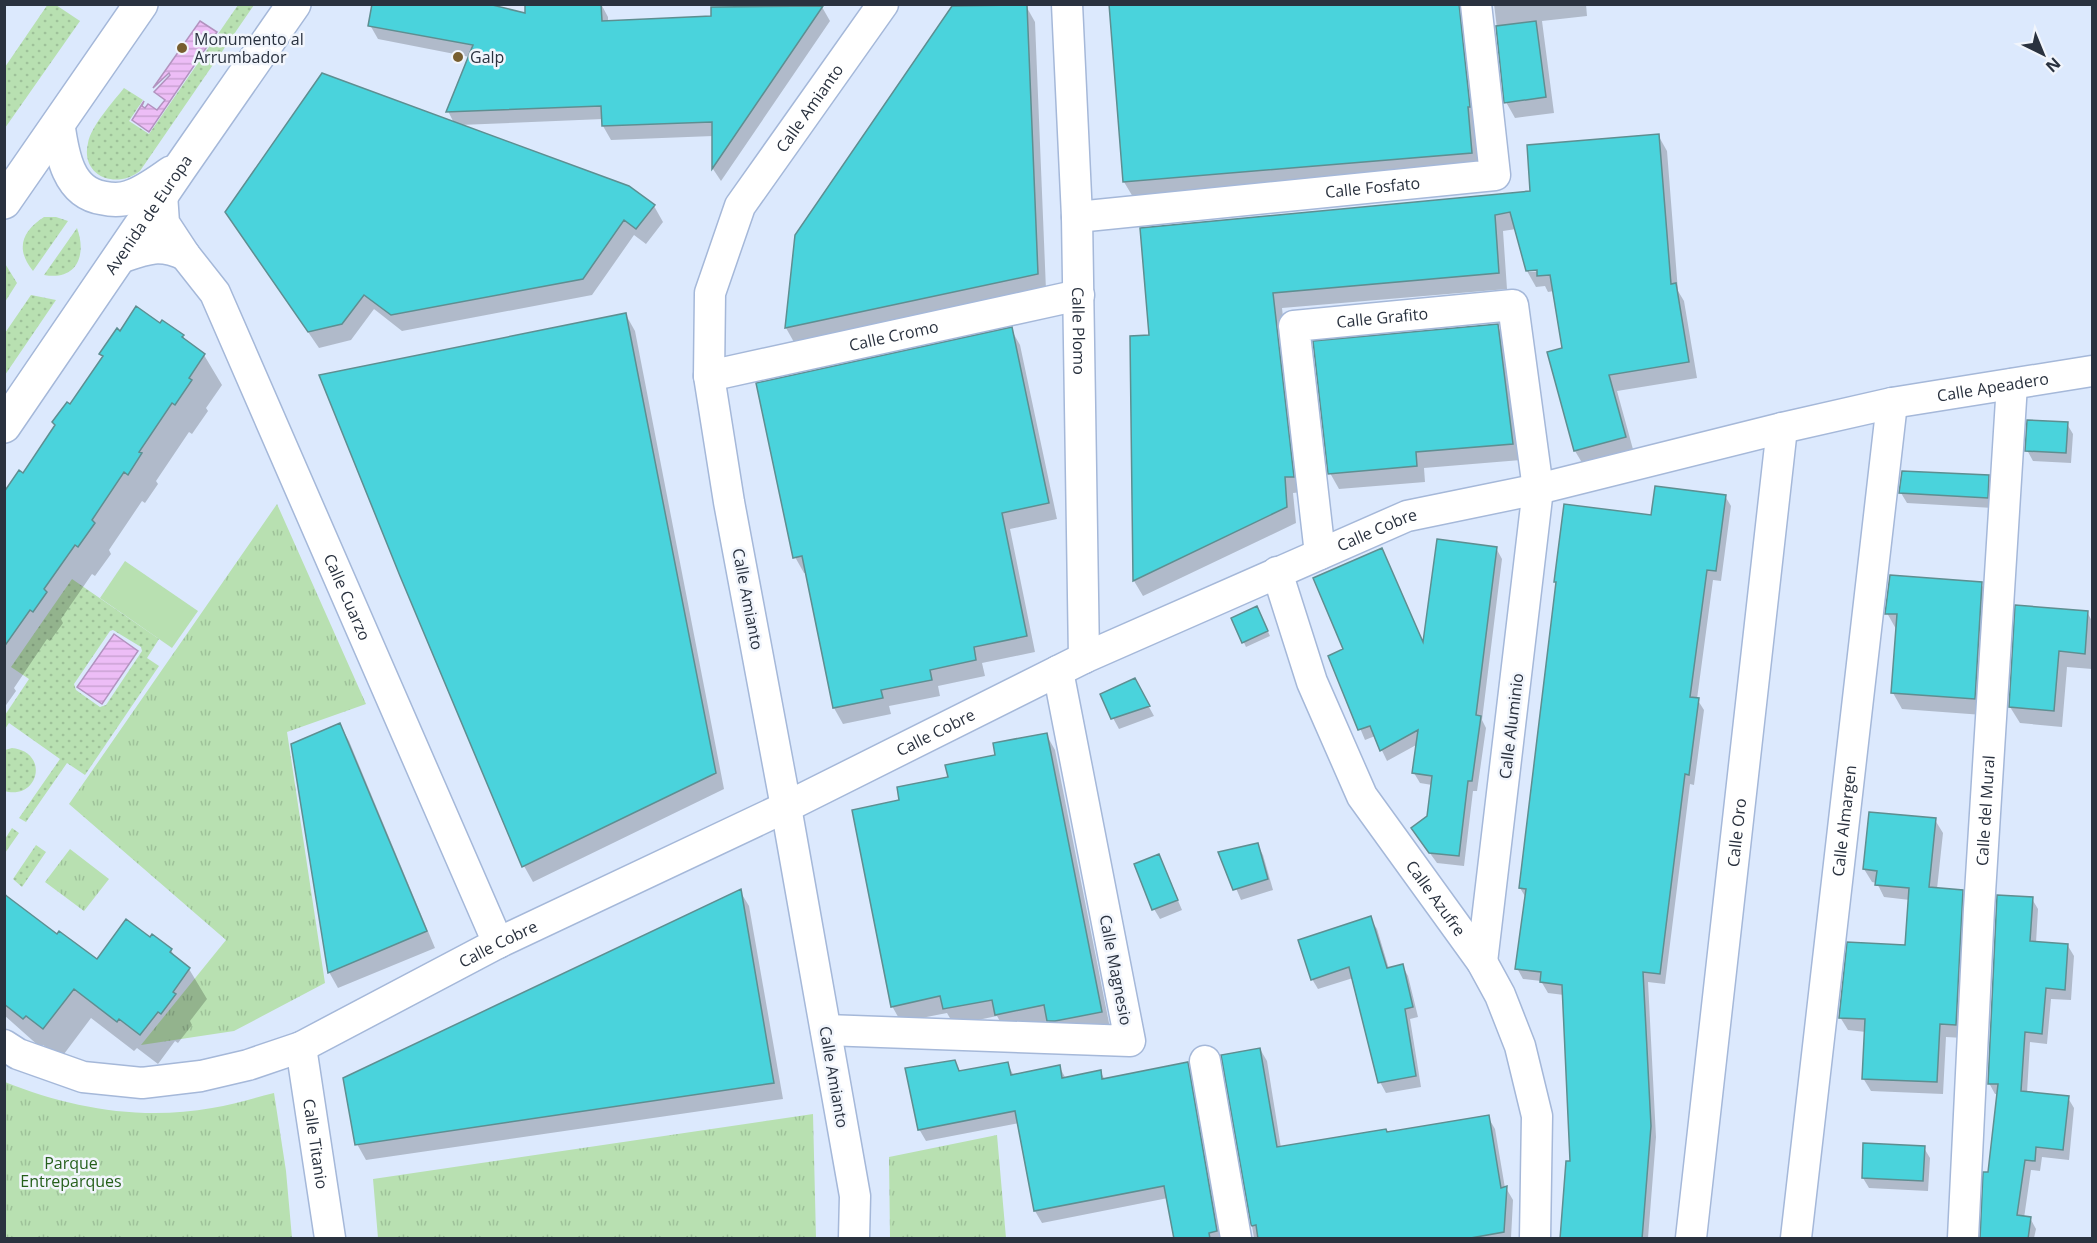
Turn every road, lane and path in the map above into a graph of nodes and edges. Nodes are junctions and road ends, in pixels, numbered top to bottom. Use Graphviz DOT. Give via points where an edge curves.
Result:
graph roads {
  1 [pos="141,4"];
  2 [pos="294,4"];
  3 [pos="883,4"];
  4 [pos="1067,4"];
  5 [pos="1476,4"];
  6 [pos="58,125"];
  7 [pos="171,181"];
  8 [pos="4,202"];
  9 [pos="1077,217"];
  10 [pos="185,255"];
  11 [pos="120,258"];
  12 [pos="1078,295"];
  13 [pos="2092,371"];
  14 [pos="709,376"];
  15 [pos="2012,384"];
  16 [pos="1892,403"];
  17 [pos="4,426"];
  18 [pos="1782,428"];
  19 [pos="1538,489"];
  20 [pos="1320,554"];
  21 [pos="1277,572"];
  22 [pos="1084,658"];
  23 [pos="1058,671"];
  24 [pos="786,807"];
  25 [pos="498,943"];
  26 [pos="1482,962"];
  27 [pos="826,1030"];
  28 [pos="4,1046"];
  29 [pos="301,1047"];
  30 [pos="1205,1061"];
  31 [pos="330,1239"];
  32 [pos="854,1239"];
  33 [pos="1236,1239"];
  34 [pos="1535,1239"];
  35 [pos="1691,1239"];
  36 [pos="1796,1239"];
  37 [pos="1963,1239"];
  1 -- 6 [label="main road"];
  2 -- 7 [label="main road, Avenida de Europa"];
  3 -- 14 [label="street, Calle Amianto" via="740,206 710,293"];
  4 -- 9 [label="street, Calle Plomo"];
  5 -- 9 [label="street, Calle Fosfato" via="1495,175"];
  6 -- 7 [label="main road" via="66,165 73,179 90,196 129,198"];
  6 -- 8 [label="main road"];
  7 -- 10 [label="street, Calle Cuarzo" via="164,223"];
  7 -- 11 [label="main road, Avenida de Europa"];
  9 -- 12 [label="street, Calle Plomo"];
  10 -- 11 [label="street" via="158,248"];
  10 -- 25 [label="street, Calle Cuarzo" via="215,293"];
  11 -- 17 [label="main road, Avenida de Europa"];
  12 -- 14 [label="street, Calle Cromo"];
  12 -- 22 [label="street, Calle Plomo"];
  13 -- 15 [label="street, Calle Apeadero"];
  14 -- 24 [label="street, Calle Amianto"];
  15 -- 16 [label="street, Calle Apeadero"];
  15 -- 37 [label="street, Calle del Mural"];
  16 -- 18 [label="street, Calle Cobre"];
  16 -- 36 [label="street, Calle Almargen"];
  18 -- 19 [label="street, Calle Cobre"];
  18 -- 35 [label="street, Calle Oro"];
  19 -- 20 [label="street, Calle Cobre" via="1407,516"];
  19 -- 20 [label="street, Calle Grafito" via="1514,305 1294,326"];
  19 -- 26 [label="street, Calle Aluminio"];
  20 -- 21 [label="street, Calle Cobre"];
  21 -- 22 [label="street, Calle Cobre"];
  21 -- 26 [label="street, Calle Azufre" via="1312,682 1362,796"];
  22 -- 23 [label="street, Calle Cobre"];
  23 -- 24 [label="street, Calle Cobre"];
  23 -- 27 [label="street, Calle Magnesio" via="1130,1041"];
  24 -- 25 [label="street, Calle Cobre"];
  24 -- 27 [label="street, Calle Amianto"];
  25 -- 29 [label="street, Calle Cobre"];
  26 -- 34 [label="street, Calle Azufre" via="1520,1046 1537,1116"];
  27 -- 32 [label="street, Calle Amianto" via="855,1196"];
  28 -- 29 [label="street, Calle Cobre" via="83,1077 142,1083 201,1076"];
  29 -- 31 [label="street, Calle Titanio"];
  30 -- 33 [label="street"];
}
